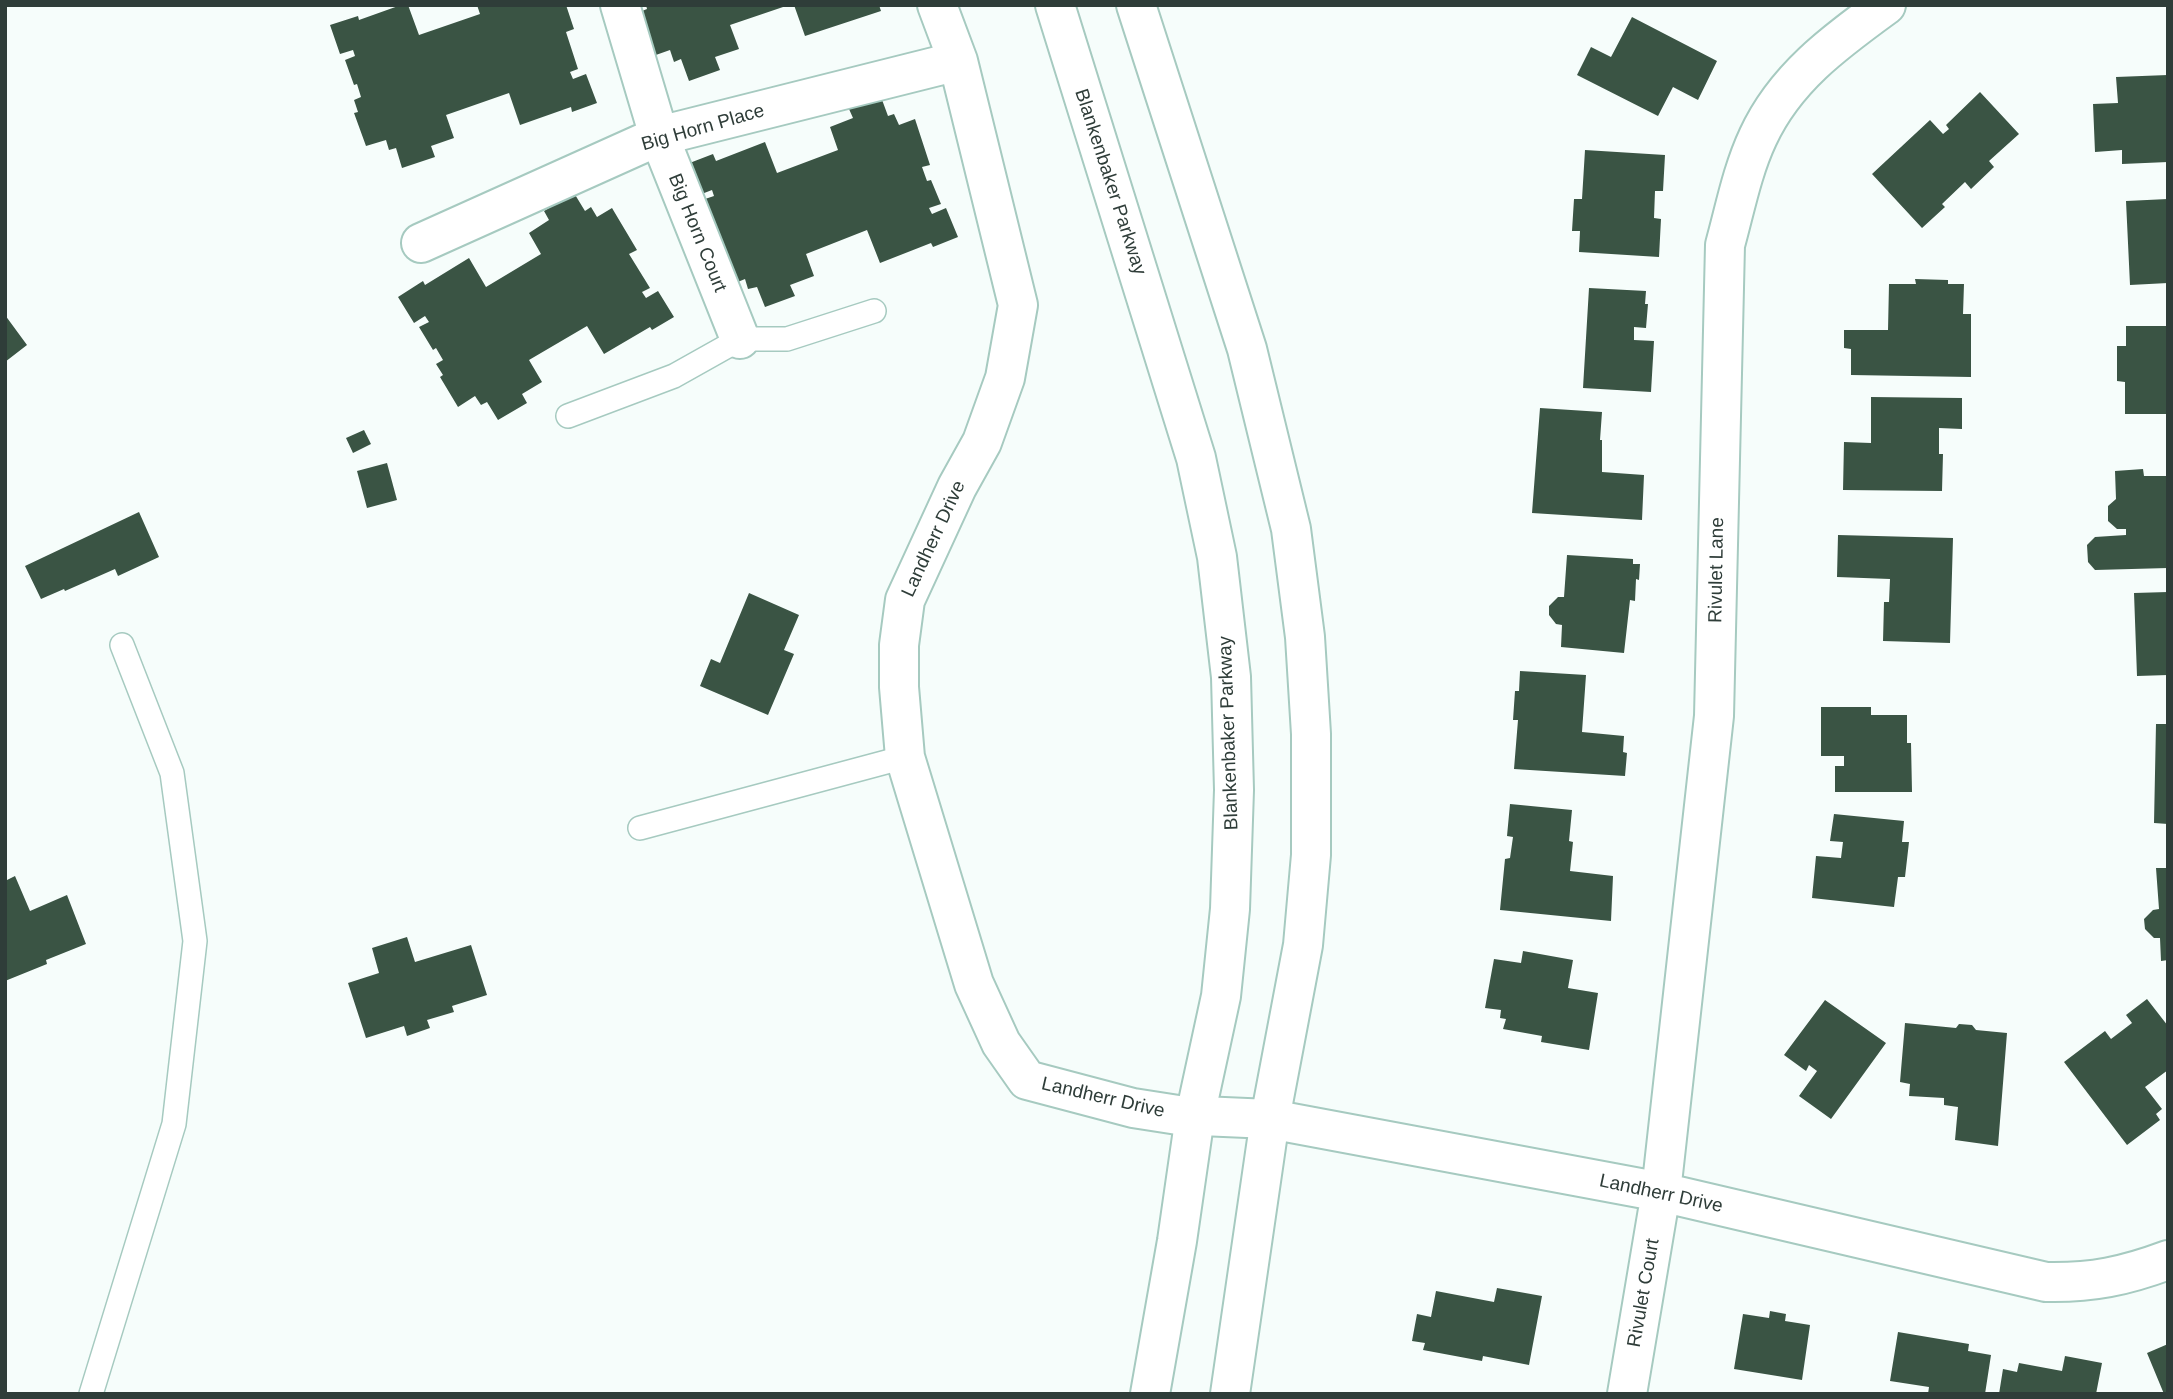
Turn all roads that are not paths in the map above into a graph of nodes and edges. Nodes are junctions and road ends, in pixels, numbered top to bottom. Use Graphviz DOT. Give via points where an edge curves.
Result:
graph roads {
  1 [pos="620,5"];
  2 [pos="937,5"];
  3 [pos="1055,5"];
  4 [pos="1136,5"];
  5 [pos="1886,5"];
  6 [pos="958,61"];
  7 [pos="659,136"];
  8 [pos="421,243"];
  9 [pos="874,312"];
  10 [pos="740,339"];
  11 [pos="568,416"];
  12 [pos="122,645"];
  13 [pos="905,757"];
  14 [pos="640,828"];
  15 [pos="1195,1116"];
  16 [pos="1270,1119"];
  17 [pos="1661,1192"];
  18 [pos="2168,1260"];
  19 [pos="91,1394"];
  20 [pos="1150,1394"];
  21 [pos="1230,1394"];
  22 [pos="1627,1394"];
  1 -- 7 [label="street, Big Horn Court"];
  2 -- 6 [label="street, Landherr Drive"];
  3 -- 15 [label="street, Blankenbaker Parkway" via="1192,446 1217,557 1231,677 1230,909 1221,996"];
  4 -- 16 [label="street" via="1247,349 1291,529 1305,637 1311,855 1303,945"];
  5 -- 17 [label="street, Rivulet Lane" via="1811,62 1781,97 1758,138 1725,245 1714,716"];
  6 -- 7 [label="street, Big Horn Place"];
  6 -- 13 [label="street, Landherr Drive" via="1018,305 1005,378 982,442 905,600 899,645"];
  7 -- 8 [label="street, Big Horn Place"];
  7 -- 10 [label="street, Big Horn Court"];
  9 -- 10 [label="lane" via="787,339"];
  10 -- 11 [label="lane" via="674,376"];
  12 -- 19 [label="lane" via="172,773 195,941 174,1124"];
  13 -- 14 [label="lane"];
  13 -- 15 [label="street, Landherr Drive" via="974,984 1001,1044 1027,1080 1133,1108"];
  15 -- 16 [label="street, Landherr Drive"];
  15 -- 20 [label="street, Blankenbaker Parkway"];
  16 -- 17 [label="street, Landherr Drive"];
  16 -- 21 [label="street"];
  17 -- 18 [label="street, Landherr Drive" via="2046,1282 2132,1274"];
  17 -- 22 [label="street, Rivulet Court"];
}
